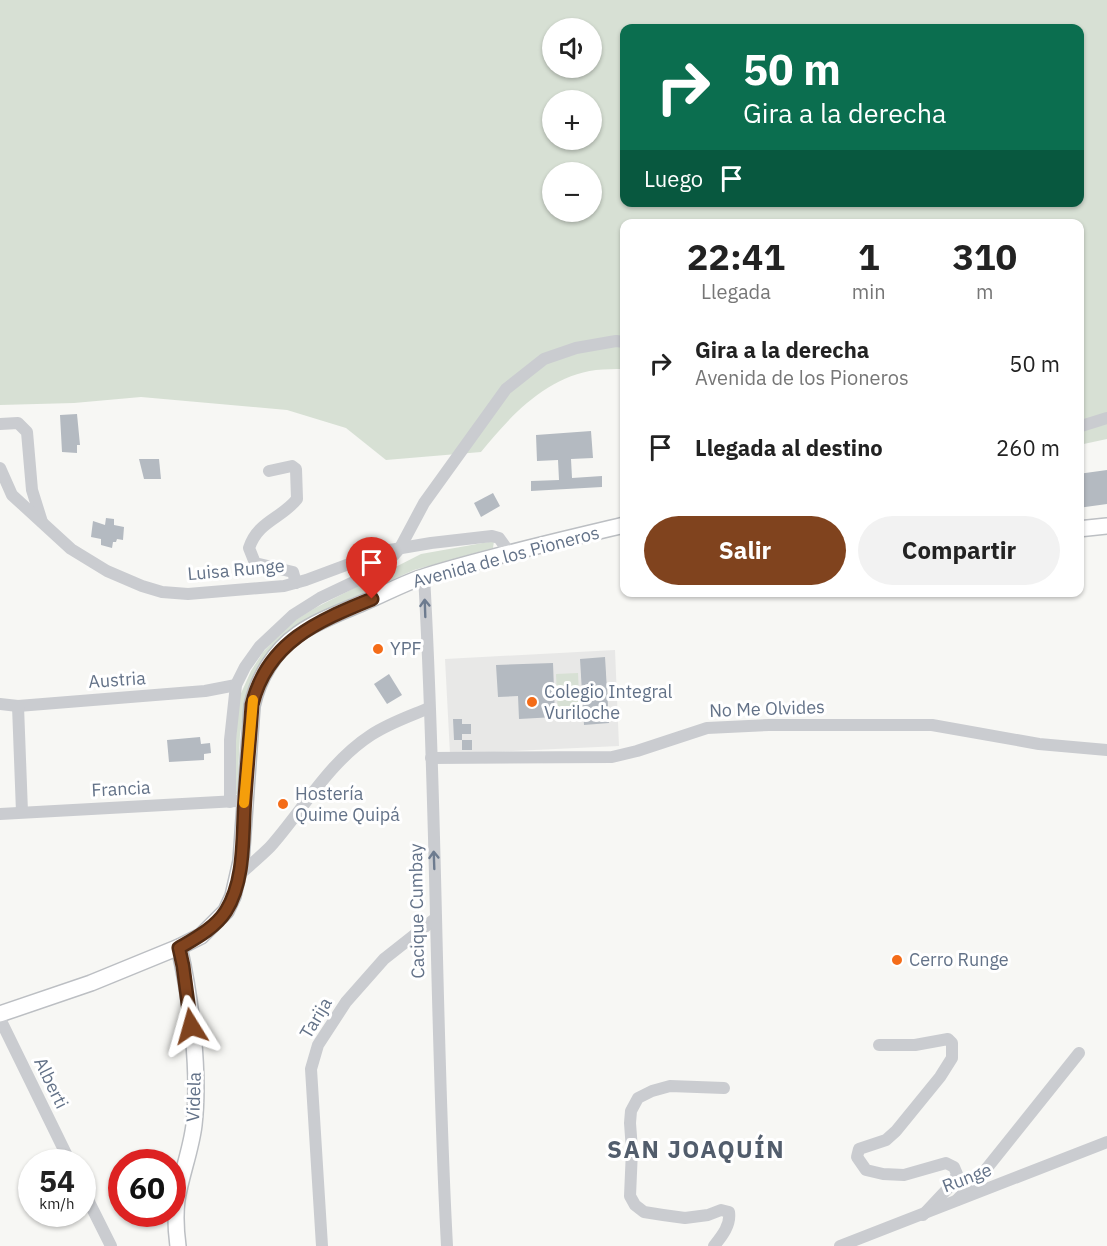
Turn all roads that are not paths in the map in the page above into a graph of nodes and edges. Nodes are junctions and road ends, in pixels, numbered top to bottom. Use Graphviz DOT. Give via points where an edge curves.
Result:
graph roads {
  1 [pos="620,342"];
  2 [pos="1107,418"];
  3 [pos="0,424"];
  4 [pos="1084,425"];
  5 [pos="0,468"];
  6 [pos="269,471"];
  7 [pos="44,526"];
  8 [pos="620,526"];
  9 [pos="1107,526"];
  10 [pos="1084,528"];
  11 [pos="400,548"];
  12 [pos="509,552"];
  13 [pos="423,576"];
  14 [pos="296,583"];
  15 [pos="236,685"];
  16 [pos="0,704"];
  17 [pos="18,706"];
  18 [pos="429,708"];
  19 [pos="1107,750"];
  20 [pos="431,758"];
  21 [pos="237,801"];
  22 [pos="22,812"];
  23 [pos="0,814"];
  24 [pos="239,875"];
  25 [pos="436,918"];
  26 [pos="179,948"];
  27 [pos="0,1014"];
  28 [pos="0,1019"];
  29 [pos="879,1045"];
  30 [pos="1079,1053"];
  31 [pos="724,1088"];
  32 [pos="1107,1142"];
  33 [pos="64,1149"];
  34 [pos="954,1203"];
  35 [pos="923,1215"];
  36 [pos="96,1216"];
  37 [pos="111,1246"];
  38 [pos="178,1246"];
  39 [pos="322,1246"];
  40 [pos="447,1246"];
  41 [pos="714,1246"];
  42 [pos="840,1246"];
  1 -- 11 [label="street" via="576,348 544,359 506,389 424,503"];
  2 -- 4 [label="street"];
  3 -- 7 [label="street" via="18,423 27,432 32,490"];
  5 -- 7 [label="street, Luisa Runge" via="12,495"];
  6 -- 14 [label="street" via="292,466 296,469 297,499 256,532 249,548 255,562 293,572"];
  7 -- 14 [label="street, Luisa Runge" via="92,562 162,592 188,594"];
  8 -- 12 [label="main road, Avenida de los Pioneros"];
  9 -- 10 [label="main road"];
  11 -- 12 [label="street, Luisa Runge" via="492,536 499,538"];
  11 -- 14 [label="street, Luisa Runge"];
  11 -- 15 [label="street" via="379,570 293,615 260,646"];
  12 -- 13 [label="main road, Avenida de los Pioneros"];
  18 -- 13 [label="street, Cacique Cumbay, one-way"];
  13 -- 21 [label="main road, Avenida de los Pioneros" via="318,622 279,652 264,673 252,705"];
  15 -- 17 [label="street, Austria"];
  15 -- 21 [label="street" via="230,740"];
  16 -- 17 [label="street, Austria"];
  17 -- 22 [label="street"];
  18 -- 20 [label="street, Cacique Cumbay"];
  18 -- 24 [label="street" via="370,735 346,755 270,847"];
  19 -- 20 [label="street, No Me Olvides" via="1040,744 932,725 769,724 707,728 612,757"];
  25 -- 20 [label="street, Cacique Cumbay, one-way"];
  21 -- 22 [label="street, Francia"];
  21 -- 24 [label="main road, Avenida de los Pioneros"];
  22 -- 23 [label="street, Francia"];
  24 -- 26 [label="main road, Avenida de los Pioneros" via="221,916 201,936"];
  25 -- 39 [label="street, Tarija" via="384,959 346,1002 318,1045 311,1069"];
  25 -- 40 [label="street, Cacique Cumbay"];
  26 -- 27 [label="main road, Avenida de los Pioneros"];
  26 -- 38 [label="main road, Videla" via="197,1097 177,1200"];
  28 -- 33 [label="street, Alberti"];
  29 -- 35 [label="street" via="948,1040 954,1050 940,1077 896,1131 886,1140 859,1149 857,1157 866,1170 883,1174 904,1175 946,1163 954,1167 957,1174 953,1182"];
  30 -- 34 [label="street" via="983,1173"];
  31 -- 41 [label="street" via="670,1086 652,1091 638,1098 630,1123 630,1196 635,1205 644,1212 685,1218 721,1210 729,1212 726,1229"];
  32 -- 34 [label="street, Runge"];
  34 -- 35 [label="street, Runge"];
  35 -- 42 [label="street, Runge"];
  36 -- 37 [label="street"];
}
